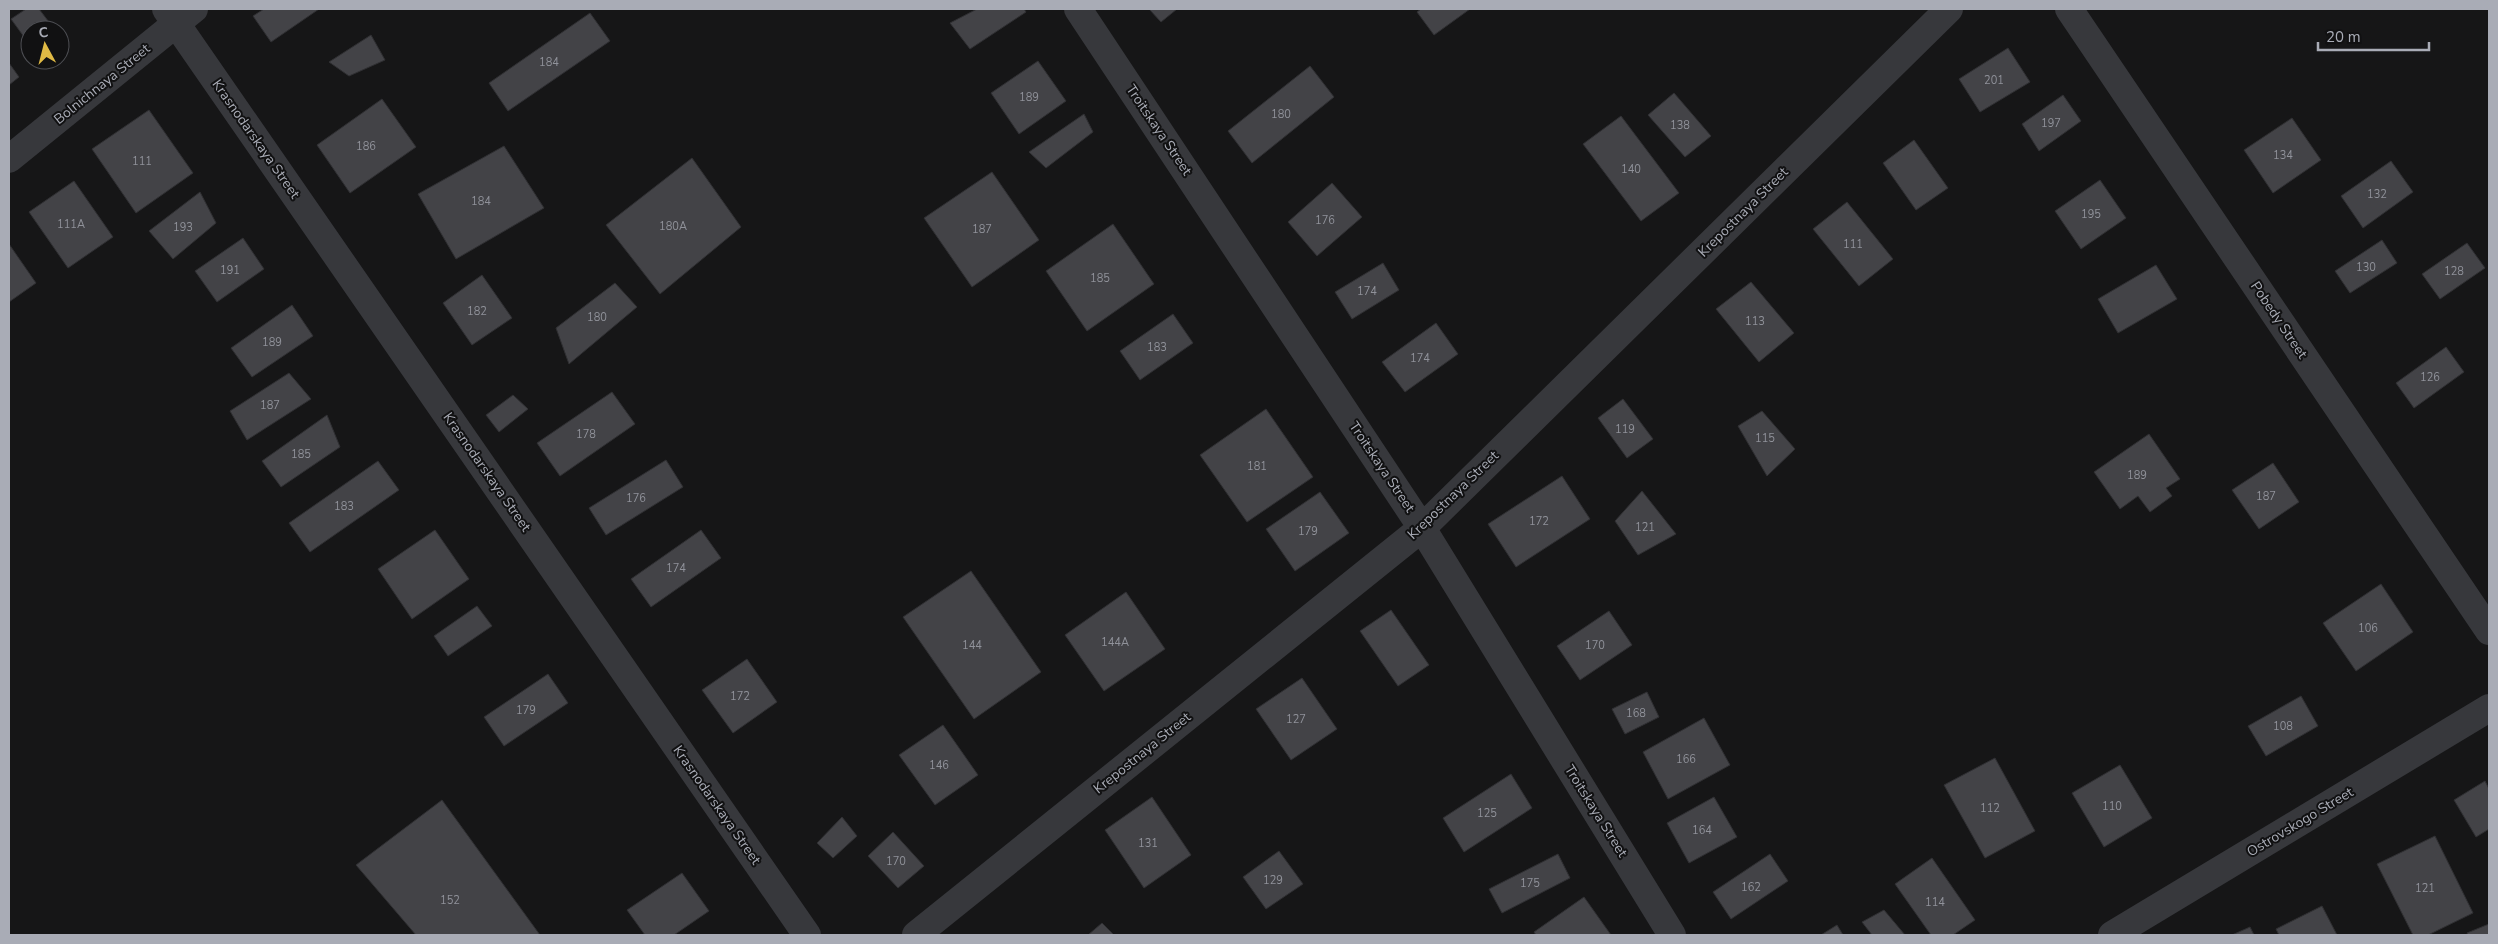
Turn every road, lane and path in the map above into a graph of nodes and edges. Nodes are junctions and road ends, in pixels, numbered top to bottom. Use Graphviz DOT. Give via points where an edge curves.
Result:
graph roads {
  1 [pos="1078,9"];
  2 [pos="1950,9"];
  3 [pos="2070,9"];
  4 [pos="179,14"];
  5 [pos="9,159"];
  6 [pos="1422,528"];
  7 [pos="2489,631"];
  8 [pos="2489,708"];
  9 [pos="807,935"];
  10 [pos="916,935"];
  11 [pos="1672,935"];
  12 [pos="2112,935"];
  1 -- 6 [label="street, Troitskaya Street"];
  2 -- 6 [label="street, Krepostnaya Street"];
  3 -- 7 [label="street, Pobedy Street"];
  4 -- 5 [label="street, Bolnichnaya Street"];
  4 -- 9 [label="street, Krasnodarskaya Street"];
  6 -- 10 [label="street, Krepostnaya Street"];
  6 -- 11 [label="street, Troitskaya Street"];
  8 -- 12 [label="street, Ostrovskogo Street"];
}
